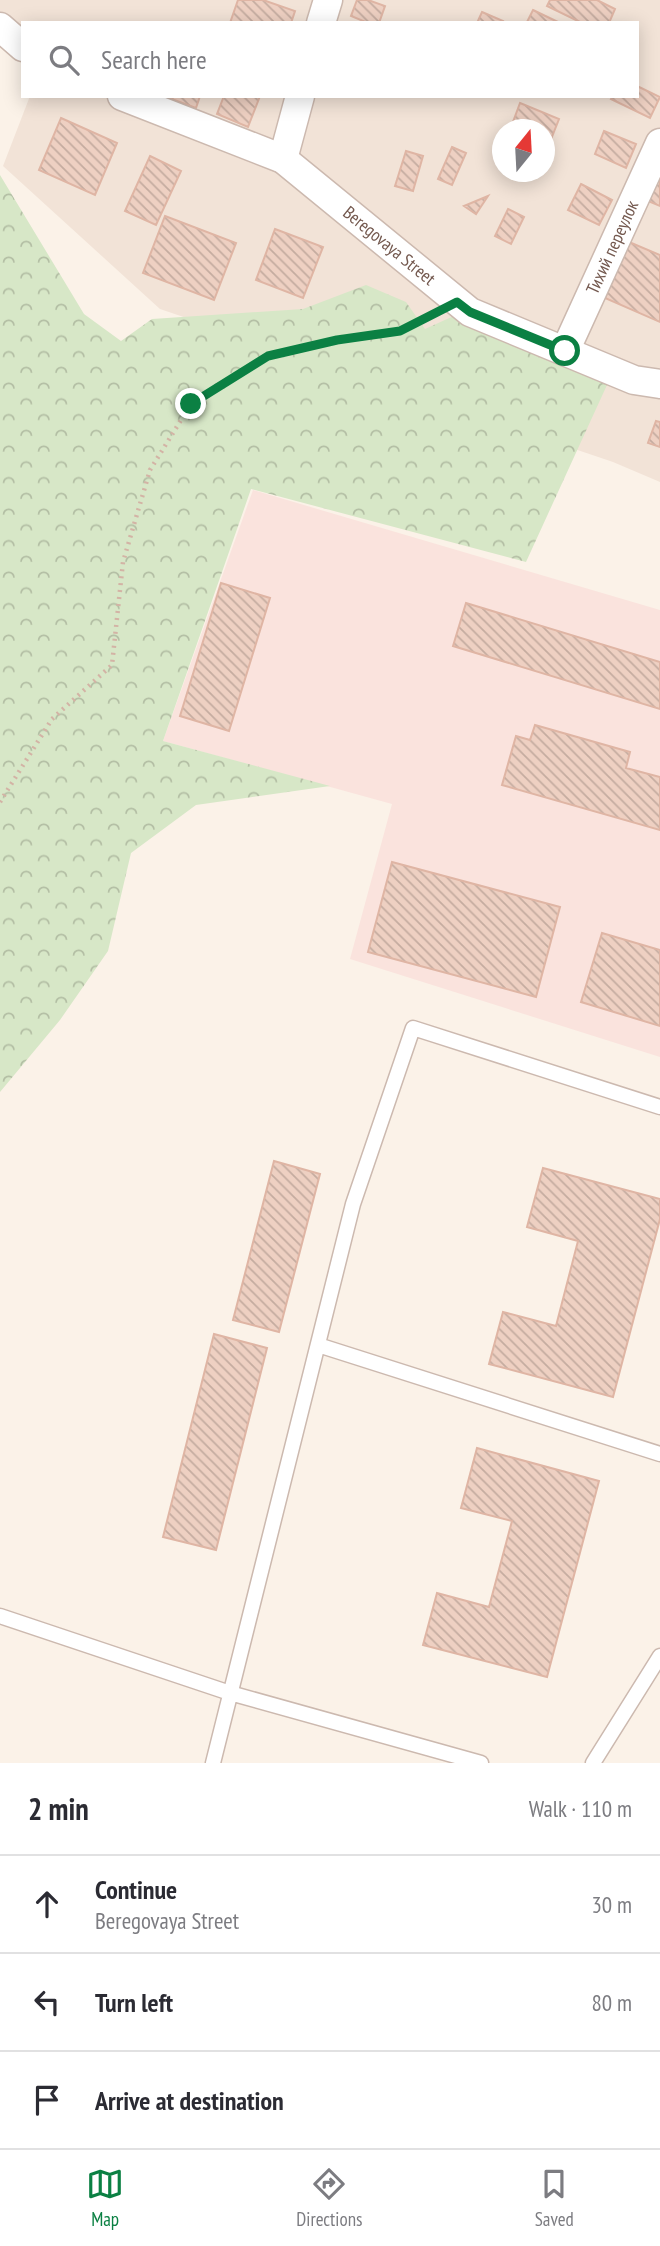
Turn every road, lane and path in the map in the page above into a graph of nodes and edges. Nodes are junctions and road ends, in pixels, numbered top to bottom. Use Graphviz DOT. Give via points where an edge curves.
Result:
graph roads {
  1 [pos="328,0"];
  2 [pos="322,21"];
  3 [pos="0,27"];
  4 [pos="21,45"];
  5 [pos="127,98"];
  6 [pos="299,98"];
  7 [pos="660,143"];
  8 [pos="282,159"];
  9 [pos="457,302"];
  10 [pos="565,351"];
  11 [pos="660,384"];
  12 [pos="0,802"];
  13 [pos="660,1107"];
  14 [pos="317,1345"];
  15 [pos="660,1454"];
  16 [pos="0,1616"];
  17 [pos="660,1656"];
  18 [pos="230,1693"];
  19 [pos="213,1763"];
  20 [pos="481,1763"];
  21 [pos="593,1763"];
  1 -- 2 [label="street"];
  3 -- 4 [label="street"];
  5 -- 8 [label="street, Beregovaya Street"];
  6 -- 8 [label="street"];
  7 -- 10 [label="street, Тихий переулок"];
  8 -- 9 [label="street, Beregovaya Street"];
  9 -- 10 [label="street, Beregovaya Street" via="470,312"];
  9 -- 12 [label="path" via="400,331 268,356 191,404 146,483 123,562 111,666 52,719"];
  10 -- 11 [label="street, Beregovaya Street" via="634,380"];
  13 -- 14 [label="lane" via="413,1028 353,1204"];
  14 -- 15 [label="lane"];
  14 -- 18 [label="lane"];
  16 -- 18 [label="lane"];
  17 -- 21 [label="lane"];
  18 -- 19 [label="lane"];
  18 -- 20 [label="lane"];
}
